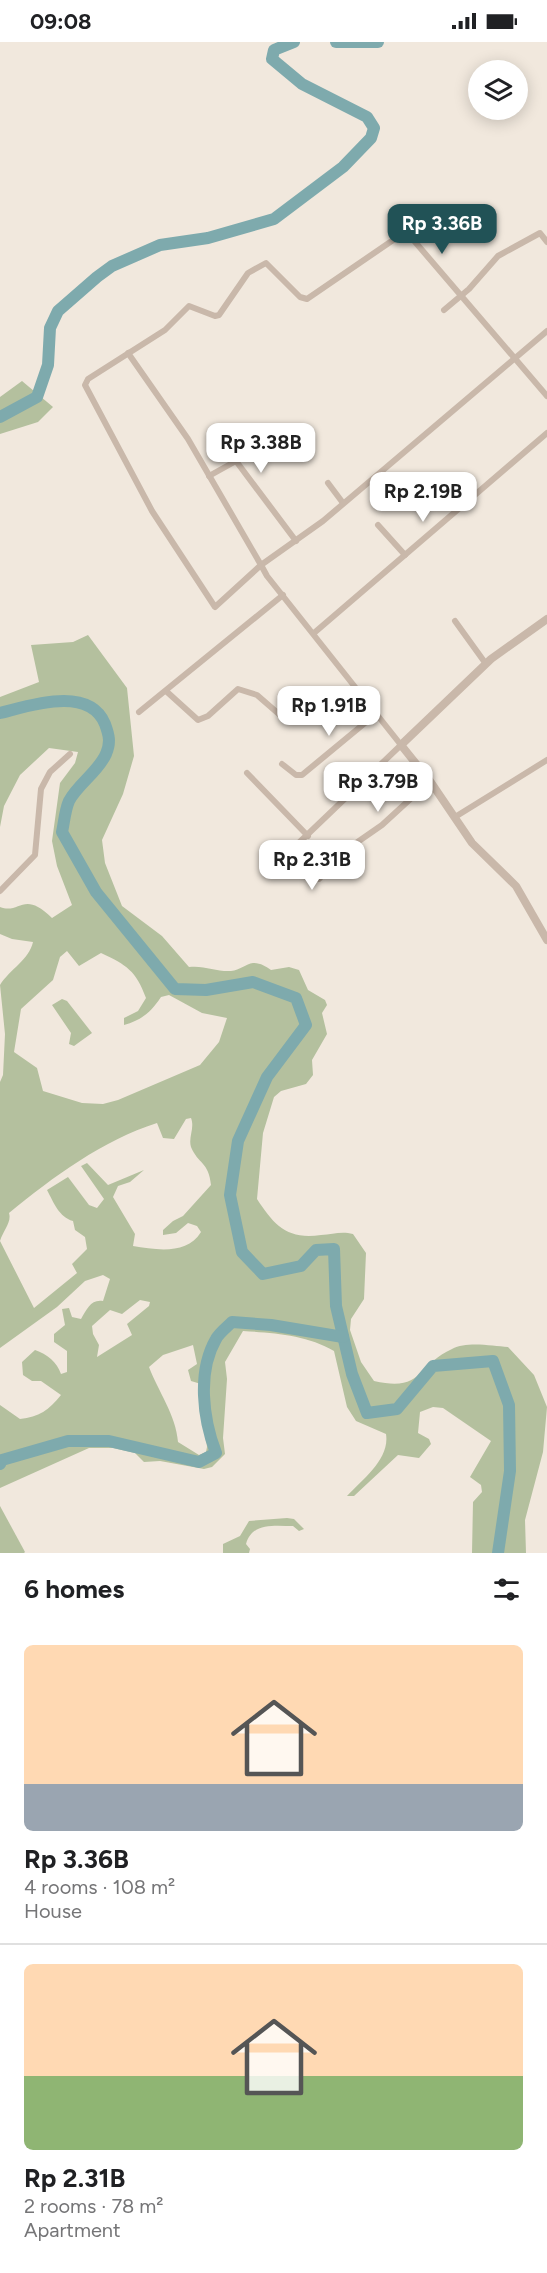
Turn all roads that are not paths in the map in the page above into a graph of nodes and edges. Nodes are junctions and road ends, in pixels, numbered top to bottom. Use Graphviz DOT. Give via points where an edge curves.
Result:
graph roads {
  1 [pos="547,229"];
  2 [pos="540,233"];
  3 [pos="547,242"];
  4 [pos="461,296"];
  5 [pos="444,309"];
  6 [pos="547,331"];
  7 [pos="128,353"];
  8 [pos="513,358"];
  9 [pos="547,396"];
  10 [pos="547,433"];
  11 [pos="209,476"];
  12 [pos="327,483"];
  13 [pos="343,503"];
  14 [pos="378,525"];
  15 [pos="296,541"];
  16 [pos="405,555"];
  17 [pos="261,565"];
  18 [pos="283,595"];
  19 [pos="547,619"];
  20 [pos="456,621"];
  21 [pos="314,633"];
  22 [pos="486,664"];
  23 [pos="166,691"];
  24 [pos="139,712"];
  25 [pos="376,713"];
  26 [pos="280,715"];
  27 [pos="401,745"];
  28 [pos="70,754"];
  29 [pos="547,760"];
  30 [pos="282,764"];
  31 [pos="247,773"];
  32 [pos="430,781"];
  33 [pos="455,818"];
  34 [pos="308,836"];
  35 [pos="0,891"];
  36 [pos="547,940"];
  1 -- 2 [label="street"];
  2 -- 3 [label="street"];
  2 -- 4 [label="street" via="498,256"];
  4 -- 5 [label="street"];
  4 -- 7 [label="street" via="410,236 399,236 307,299 263,264 248,273 219,315 189,306 165,330"];
  4 -- 8 [label="street"];
  6 -- 8 [label="street"];
  7 -- 11 [label="street"];
  7 -- 17 [label="street" via="88,379 85,385 152,511 212,606 217,606"];
  8 -- 9 [label="street"];
  8 -- 13 [label="street"];
  10 -- 16 [label="street"];
  11 -- 15 [label="street" via="236,461"];
  11 -- 17 [label="street"];
  12 -- 13 [label="street"];
  13 -- 15 [label="street"];
  14 -- 16 [label="street"];
  15 -- 17 [label="street"];
  16 -- 21 [label="street"];
  17 -- 18 [label="street"];
  18 -- 21 [label="street"];
  18 -- 23 [label="street"];
  19 -- 22 [label="street"];
  20 -- 22 [label="street"];
  21 -- 25 [label="street"];
  22 -- 27 [label="street"];
  23 -- 24 [label="street"];
  23 -- 26 [label="street" via="198,720 238,689 257,695"];
  25 -- 27 [label="street"];
  25 -- 30 [label="street" via="302,775"];
  27 -- 32 [label="street"];
  27 -- 34 [label="street"];
  28 -- 35 [label="street" via="50,772 41,789 35,855"];
  29 -- 33 [label="street"];
  31 -- 34 [label="street"];
  32 -- 33 [label="street"];
  32 -- 34 [label="street" via="382,825 346,849 319,879 312,878 288,854"];
  33 -- 36 [label="street" via="472,843 516,886"];
}
